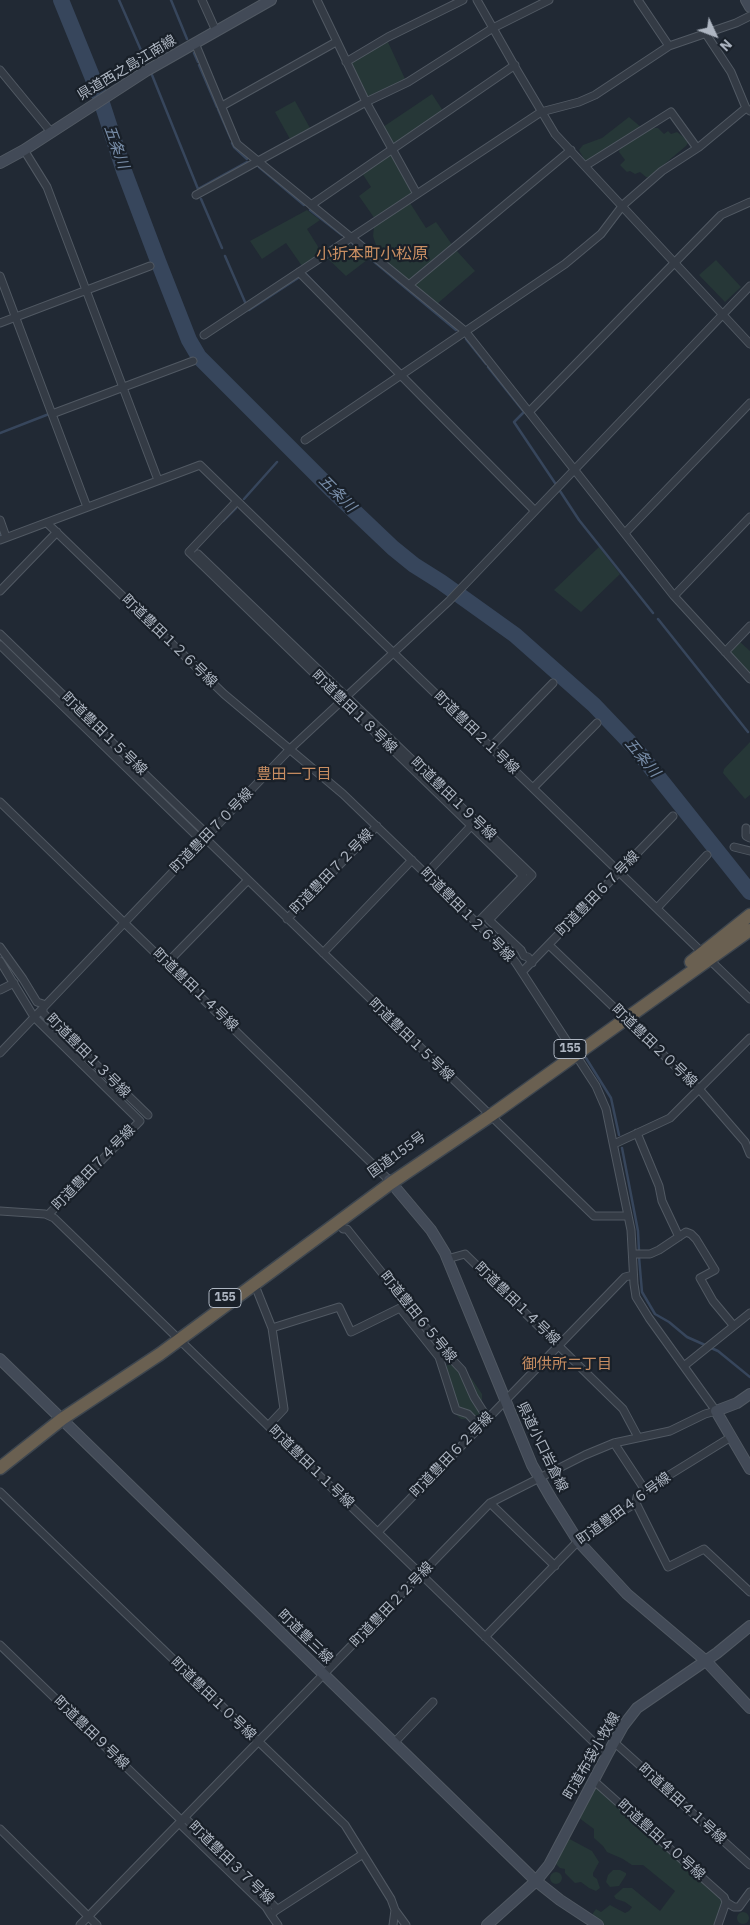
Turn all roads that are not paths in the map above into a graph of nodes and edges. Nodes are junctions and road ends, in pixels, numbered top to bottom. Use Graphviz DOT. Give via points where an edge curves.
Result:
graph roads {
  1 [pos="202,0"];
  2 [pos="271,0"];
  3 [pos="317,0"];
  4 [pos="463,0"];
  5 [pos="478,0"];
  6 [pos="549,0"];
  7 [pos="638,0"];
  8 [pos="746,0"];
  9 [pos="750,7"];
  10 [pos="750,16"];
  11 [pos="493,28"];
  12 [pos="216,31"];
  13 [pos="706,34"];
  14 [pos="336,42"];
  15 [pos="195,43"];
  16 [pos="669,46"];
  17 [pos="346,62"];
  18 [pos="515,66"];
  19 [pos="1,72"];
  20 [pos="366,102"];
  21 [pos="222,106"];
  22 [pos="748,109"];
  23 [pos="541,112"];
  24 [pos="51,132"];
  25 [pos="697,148"];
  26 [pos="392,149"];
  27 [pos="24,150"];
  28 [pos="571,150"];
  29 [pos="258,160"];
  30 [pos="0,163"];
  31 [pos="585,166"];
  32 [pos="417,194"];
  33 [pos="196,195"];
  34 [pos="750,202"];
  35 [pos="311,205"];
  36 [pos="623,205"];
  37 [pos="350,238"];
  38 [pos="675,262"];
  39 [pos="150,266"];
  40 [pos="299,272"];
  41 [pos="0,276"];
  42 [pos="409,286"];
  43 [pos="750,286"];
  44 [pos="86,290"];
  45 [pos="723,314"];
  46 [pos="16,317"];
  47 [pos="0,322"];
  48 [pos="465,331"];
  49 [pos="204,334"];
  50 [pos="750,344"];
  51 [pos="193,361"];
  52 [pos="401,375"];
  53 [pos="123,387"];
  54 [pos="750,403"];
  55 [pos="529,412"];
  56 [pos="52,414"];
  57 [pos="305,440"];
  58 [pos="575,469"];
  59 [pos="158,480"];
  60 [pos="237,501"];
  61 [pos="88,507"];
  62 [pos="535,511"];
  63 [pos="750,517"];
  64 [pos="0,520"];
  65 [pos="48,524"];
  66 [pos="57,532"];
  67 [pos="625,533"];
  68 [pos="3,539"];
  69 [pos="198,554"];
  70 [pos="0,591"];
  71 [pos="674,596"];
  72 [pos="750,626"];
  73 [pos="0,634"];
  74 [pos="0,645"];
  75 [pos="393,652"];
  76 [pos="725,652"];
  77 [pos="750,678"];
  78 [pos="553,683"];
  79 [pos="344,698"];
  80 [pos="597,723"];
  81 [pos="491,747"];
  82 [pos="290,749"];
  83 [pos="533,788"];
  84 [pos="0,802"];
  85 [pos="673,816"];
  86 [pos="377,826"];
  87 [pos="471,826"];
  88 [pos="746,828"];
  89 [pos="205,838"];
  90 [pos="750,838"];
  91 [pos="734,847"];
  92 [pos="750,851"];
  93 [pos="707,855"];
  94 [pos="412,860"];
  95 [pos="620,872"];
  96 [pos="426,874"];
  97 [pos="248,880"];
  98 [pos="657,908"];
  99 [pos="750,915"];
  100 [pos="287,918"];
  101 [pos="125,922"];
  102 [pos="477,923"];
  103 [pos="750,930"];
  104 [pos="549,945"];
  105 [pos="0,947"];
  106 [pos="322,953"];
  107 [pos="706,956"];
  108 [pos="0,962"];
  109 [pos="532,963"];
  110 [pos="167,964"];
  111 [pos="522,972"];
  112 [pos="14,984"];
  113 [pos="0,990"];
  114 [pos="750,999"];
  115 [pos="43,1008"];
  116 [pos="622,1016"];
  117 [pos="34,1017"];
  118 [pos="749,1039"];
  119 [pos="573,1051"];
  120 [pos="0,1053"];
  121 [pos="700,1090"];
  122 [pos="487,1113"];
  123 [pos="148,1115"];
  124 [pos="637,1133"];
  125 [pos="614,1144"];
  126 [pos="750,1154"];
  127 [pos="390,1182"];
  128 [pos="0,1211"];
  129 [pos="48,1215"];
  130 [pos="628,1216"];
  131 [pos="338,1222"];
  132 [pos="680,1236"];
  133 [pos="633,1254"];
  134 [pos="447,1259"];
  135 [pos="633,1274"];
  136 [pos="254,1283"];
  137 [pos="403,1306"];
  138 [pos="750,1313"];
  139 [pos="733,1325"];
  140 [pos="272,1328"];
  141 [pos="176,1337"];
  142 [pos="560,1345"];
  143 [pos="0,1359"];
  144 [pos="684,1366"];
  145 [pos="750,1394"];
  146 [pos="505,1402"];
  147 [pos="716,1411"];
  148 [pos="62,1419"];
  149 [pos="488,1419"];
  150 [pos="268,1426"];
  151 [pos="480,1427"];
  152 [pos="638,1437"];
  153 [pos="731,1437"];
  154 [pos="614,1443"];
  155 [pos="0,1468"];
  156 [pos="750,1469"];
  157 [pos="539,1478"];
  158 [pos="645,1490"];
  159 [pos="0,1492"];
  160 [pos="636,1502"];
  161 [pos="490,1503"];
  162 [pos="378,1532"];
  163 [pos="578,1541"];
  164 [pos="555,1566"];
  165 [pos="421,1574"];
  166 [pos="750,1592"];
  167 [pos="750,1626"];
  168 [pos="485,1637"];
  169 [pos="0,1645"];
  170 [pos="706,1661"];
  171 [pos="324,1674"];
  172 [pos="433,1702"];
  173 [pos="750,1708"];
  174 [pos="258,1742"];
  175 [pos="394,1742"];
  176 [pos="614,1742"];
  177 [pos="607,1754"];
  178 [pos="593,1780"];
  179 [pos="182,1821"];
  180 [pos="0,1829"];
  181 [pos="363,1854"];
  182 [pos="750,1865"];
  183 [pos="536,1881"];
  184 [pos="750,1892"];
  185 [pos="726,1902"];
  186 [pos="277,1909"];
  187 [pos="395,1910"];
  188 [pos="271,1915"];
  189 [pos="88,1916"];
  190 [pos="80,1925"];
  191 [pos="98,1925"];
  192 [pos="278,1925"];
  193 [pos="394,1925"];
  194 [pos="406,1925"];
  195 [pos="487,1925"];
  196 [pos="598,1925"];
  197 [pos="718,1925"];
  1 -- 12 [label="street"];
  2 -- 12 [label="street, 県道西之島江南線"];
  3 -- 14 [label="street"];
  4 -- 17 [label="street"];
  5 -- 11 [label="street"];
  6 -- 11 [label="street"];
  7 -- 16 [label="street"];
  8 -- 9 [label="street"];
  10 -- 13 [label="street"];
  11 -- 18 [label="street"];
  11 -- 20 [label="street" via="408,82"];
  12 -- 15 [label="street, 県道西之島江南線"];
  13 -- 16 [label="street"];
  13 -- 22 [label="street" via="731,72"];
  14 -- 17 [label="street"];
  14 -- 21 [label="street"];
  15 -- 21 [label="street"];
  15 -- 24 [label="street, 県道西之島江南線"];
  16 -- 23 [label="street" via="595,95"];
  17 -- 20 [label="street"];
  18 -- 23 [label="street"];
  18 -- 26 [label="street"];
  19 -- 24 [label="street"];
  20 -- 26 [label="street"];
  20 -- 29 [label="street"];
  21 -- 29 [label="street" via="237,144"];
  22 -- 25 [label="street"];
  23 -- 28 [label="street" via="555,134"];
  23 -- 32 [label="street"];
  24 -- 27 [label="street, 県道西之島江南線"];
  25 -- 31 [label="street" via="671,112"];
  25 -- 36 [label="street"];
  26 -- 32 [label="street"];
  26 -- 35 [label="street"];
  27 -- 30 [label="street, 県道西之島江南線"];
  27 -- 44 [label="street" via="47,187"];
  28 -- 31 [label="street"];
  28 -- 42 [label="street"];
  29 -- 33 [label="street"];
  29 -- 35 [label="street"];
  31 -- 36 [label="street"];
  32 -- 37 [label="street"];
  34 -- 38 [label="street" via="721,215"];
  35 -- 37 [label="street"];
  36 -- 38 [label="street"];
  36 -- 48 [label="street" via="602,234 565,264"];
  37 -- 40 [label="street"];
  37 -- 42 [label="street"];
  38 -- 45 [label="street"];
  38 -- 55 [label="street"];
  39 -- 44 [label="street"];
  40 -- 49 [label="street"];
  40 -- 52 [label="street"];
  41 -- 46 [label="street"];
  42 -- 48 [label="street"];
  43 -- 45 [label="street, 町道豊田７０号線"];
  44 -- 46 [label="street"];
  44 -- 53 [label="street"];
  45 -- 50 [label="street"];
  45 -- 58 [label="street, 町道豊田７０号線"];
  46 -- 47 [label="street"];
  46 -- 56 [label="street"];
  48 -- 52 [label="street"];
  48 -- 55 [label="street"];
  51 -- 53 [label="street"];
  52 -- 57 [label="street"];
  52 -- 62 [label="street"];
  53 -- 56 [label="street"];
  53 -- 59 [label="street"];
  54 -- 67 [label="street"];
  55 -- 58 [label="street"];
  56 -- 61 [label="street"];
  58 -- 62 [label="street, 町道豊田７０号線"];
  58 -- 67 [label="street"];
  59 -- 60 [label="street, 町道豊田２１号線" via="200,465"];
  59 -- 61 [label="street"];
  60 -- 75 [label="street, 町道豊田２１号線"];
  60 -- 79 [label="street, 町道豊田１８号線" via="189,552"];
  61 -- 65 [label="street"];
  62 -- 75 [label="street, 町道豊田７０号線" via="453,597"];
  63 -- 71 [label="street"];
  64 -- 68 [label="street"];
  65 -- 66 [label="street, 町道豊田１２６号線"];
  65 -- 68 [label="street"];
  66 -- 70 [label="street"];
  66 -- 82 [label="street, 町道豊田１２６号線" via="219,690"];
  67 -- 71 [label="street"];
  69 -- 79 [label="street, 町道豊田１９号線"];
  71 -- 76 [label="street"];
  72 -- 76 [label="street"];
  73 -- 89 [label="street, 町道豊田１５号線"];
  74 -- 89 [label="street"];
  75 -- 79 [label="street, 町道豊田７０号線"];
  75 -- 81 [label="street, 町道豊田２１号線"];
  76 -- 77 [label="street"];
  78 -- 81 [label="street"];
  79 -- 82 [label="street, 町道豊田７０号線"];
  79 -- 87 [label="street, 町道豊田１８号線"];
  79 -- 109 [label="street, 町道豊田１９号線" via="532,875 489,920"];
  80 -- 83 [label="street"];
  81 -- 83 [label="street, 町道豊田２１号線"];
  82 -- 86 [label="street, 町道豊田１２６号線"];
  82 -- 89 [label="street, 町道豊田７０号線"];
  83 -- 95 [label="street, 町道豊田２１号線"];
  84 -- 101 [label="street, 町道豊田１４号線"];
  85 -- 95 [label="street, 町道豊田６７号線"];
  86 -- 94 [label="street, 町道豊田１２６号線"];
  86 -- 100 [label="street, 町道豊田７２号線"];
  87 -- 96 [label="street"];
  87 -- 102 [label="street, 町道豊田１８号線" via="523,876"];
  88 -- 90 [label="street" via="746,836"];
  89 -- 97 [label="street, 町道豊田１５号線"];
  89 -- 101 [label="street, 町道豊田７０号線"];
  91 -- 92 [label="street"];
  93 -- 98 [label="street"];
  94 -- 96 [label="street, 町道豊田１２６号線"];
  94 -- 106 [label="street"];
  95 -- 98 [label="street, 町道豊田２１号線"];
  95 -- 104 [label="street, 町道豊田６７号線"];
  96 -- 102 [label="street, 町道豊田１２６号線"];
  97 -- 100 [label="street, 町道豊田１５号線"];
  97 -- 110 [label="street"];
  98 -- 107 [label="street, 町道豊田２１号線"];
  99 -- 107 [label="highway, 国道155号 / 155"];
  100 -- 106 [label="street, 町道豊田１５号線"];
  101 -- 110 [label="street, 町道豊田１４号線"];
  101 -- 115 [label="street, 町道豊田７０号線"];
  102 -- 111 [label="street, 町道豊田１２６号線" via="509,954"];
  103 -- 107 [label="highway, 国道155号 / 155"];
  104 -- 109 [label="street, 町道豊田６７号線"];
  104 -- 116 [label="street, 町道豊田２０号線"];
  105 -- 115 [label="street, 町道豊田１３号線"];
  106 -- 122 [label="street, 町道豊田１５号線"];
  107 -- 114 [label="street, 町道豊田２１号線"];
  107 -- 116 [label="highway, 国道155号 / 155"];
  108 -- 112 [label="street"];
  109 -- 111 [label="street, 町道豊田６７号線"];
  110 -- 127 [label="street, 町道豊田１４号線"];
  111 -- 119 [label="street, 町道豊田１２６号線"];
  112 -- 113 [label="street"];
  112 -- 117 [label="street"];
  115 -- 117 [label="street, 町道豊田７０号線"];
  115 -- 123 [label="street, 町道豊田１３号線" via="43,1013"];
  116 -- 119 [label="highway, 国道155号 / 155"];
  116 -- 121 [label="street, 町道豊田２０号線"];
  117 -- 120 [label="street, 町道豊田７０号線"];
  117 -- 129 [label="street, 町道豊田７４号線" via="140,1121"];
  118 -- 121 [label="street"];
  119 -- 122 [label="highway, 国道155号 / 155"];
  119 -- 125 [label="street, 町道豊田１２６号線" via="602,1100"];
  121 -- 124 [label="street" via="670,1118"];
  121 -- 126 [label="street, 町道豊田２０号線" via="745,1142"];
  122 -- 127 [label="highway, 国道155号 / 155"];
  122 -- 130 [label="street, 町道豊田１５号線" via="594,1216"];
  124 -- 125 [label="street"];
  124 -- 132 [label="street" via="662,1200"];
  125 -- 130 [label="street, 町道豊田１２６号線"];
  127 -- 131 [label="highway, 国道155号 / 155"];
  127 -- 134 [label="street, 県道小口岩倉線" via="432,1230"];
  127 -- 141 [label="highway, 国道155号 / 155"];
  128 -- 129 [label="street"];
  129 -- 141 [label="street, 町道豊田１１号線"];
  130 -- 133 [label="street, 町道豊田１２６号線"];
  131 -- 136 [label="highway, 国道155号 / 155"];
  131 -- 137 [label="street, 町道豊田６５号線"];
  132 -- 133 [label="street" via="650,1254"];
  132 -- 139 [label="street" via="686,1232 691,1234 715,1270 700,1278 713,1301"];
  133 -- 135 [label="street, 町道豊田１２６号線"];
  134 -- 142 [label="street, 町道豊田１４号線" via="465,1254"];
  134 -- 146 [label="street, 県道小口岩倉線"];
  135 -- 142 [label="street, 町道豊田６２号線" via="625,1277"];
  135 -- 144 [label="street, 町道豊田１２６号線" via="634,1291 641,1307"];
  136 -- 140 [label="street"];
  136 -- 141 [label="highway, 国道155号 / 155"];
  137 -- 140 [label="street" via="350,1332 339,1307"];
  137 -- 149 [label="street, 町道豊田６５号線" via="462,1370"];
  137 -- 151 [label="street" via="439,1357 456,1410 468,1414"];
  138 -- 139 [label="street"];
  139 -- 144 [label="street"];
  140 -- 150 [label="street" via="284,1409"];
  141 -- 148 [label="highway, 国道155号 / 155" via="160,1354"];
  141 -- 150 [label="street, 町道豊田１１号線"];
  142 -- 146 [label="street, 町道豊田６２号線"];
  142 -- 152 [label="street, 町道豊田１４号線" via="623,1408"];
  143 -- 148 [label="street, 町道豊三線"];
  144 -- 147 [label="street, 町道豊田１２６号線"];
  145 -- 147 [label="street"];
  146 -- 149 [label="street, 町道豊田６２号線"];
  146 -- 157 [label="street, 県道小口岩倉線"];
  147 -- 152 [label="street, 町道豊田２２号線" via="670,1431"];
  147 -- 153 [label="street"];
  148 -- 155 [label="highway, 国道155号 / 155"];
  148 -- 171 [label="street, 町道豊三線"];
  149 -- 151 [label="street, 町道豊田６２号線"];
  150 -- 162 [label="street, 町道豊田１１号線"];
  151 -- 162 [label="street, 町道豊田６２号線"];
  152 -- 154 [label="street, 町道豊田２２号線"];
  153 -- 156 [label="street"];
  153 -- 158 [label="street, 町道豊田４６号線"];
  154 -- 157 [label="street, 町道豊田２２号線"];
  154 -- 158 [label="street"];
  157 -- 161 [label="street, 町道豊田２２号線"];
  157 -- 163 [label="street, 県道小口岩倉線"];
  158 -- 160 [label="street, 町道豊田４６号線"];
  159 -- 174 [label="street, 町道豊田１０号線"];
  160 -- 163 [label="street, 町道豊田４６号線"];
  160 -- 166 [label="street" via="668,1567 704,1549"];
  161 -- 164 [label="street"];
  161 -- 165 [label="street, 町道豊田２２号線"];
  162 -- 165 [label="street, 町道豊田１１号線"];
  163 -- 164 [label="street, 町道豊田４６号線"];
  163 -- 170 [label="street, 県道小口岩倉線" via="627,1594"];
  164 -- 168 [label="street, 町道豊田４６号線"];
  165 -- 168 [label="street, 町道豊田１１号線"];
  165 -- 171 [label="street, 町道豊田２２号線"];
  167 -- 170 [label="street, 町道布袋小牧線"];
  168 -- 177 [label="street, 町道豊田１１号線"];
  169 -- 179 [label="street, 町道豊田９号線"];
  170 -- 173 [label="street, 県道小口岩倉線"];
  170 -- 176 [label="street, 町道布袋小牧線" via="637,1708"];
  171 -- 174 [label="street, 町道豊田２２号線"];
  171 -- 175 [label="street, 町道豊三線"];
  172 -- 175 [label="street"];
  174 -- 179 [label="street, 町道豊田２２号線"];
  174 -- 181 [label="street, 町道豊田１０号線" via="345,1825"];
  175 -- 183 [label="street, 町道豊三線"];
  176 -- 177 [label="street, 町道布袋小牧線"];
  176 -- 182 [label="street, 町道豊田４１号線"];
  177 -- 178 [label="street, 町道布袋小牧線"];
  178 -- 183 [label="street, 町道布袋小牧線" via="550,1865"];
  178 -- 185 [label="street, 町道豊田４０号線"];
  179 -- 186 [label="street, 町道豊田３７号線"];
  179 -- 188 [label="street, 町道豊田９号線"];
  179 -- 189 [label="street, 町道豊田２２号線"];
  180 -- 189 [label="street"];
  181 -- 186 [label="street"];
  181 -- 187 [label="street, 町道豊田１０号線"];
  183 -- 195 [label="street, 町道布袋小牧線"];
  183 -- 196 [label="street, 町道豊三線"];
  184 -- 185 [label="street" via="739,1907"];
  185 -- 197 [label="street"];
  186 -- 188 [label="street"];
  187 -- 193 [label="street"];
  187 -- 194 [label="street, 町道豊田１０号線"];
  188 -- 192 [label="street, 町道豊田９号線"];
  189 -- 190 [label="street, 町道豊田２２号線"];
  189 -- 191 [label="street"];
}
